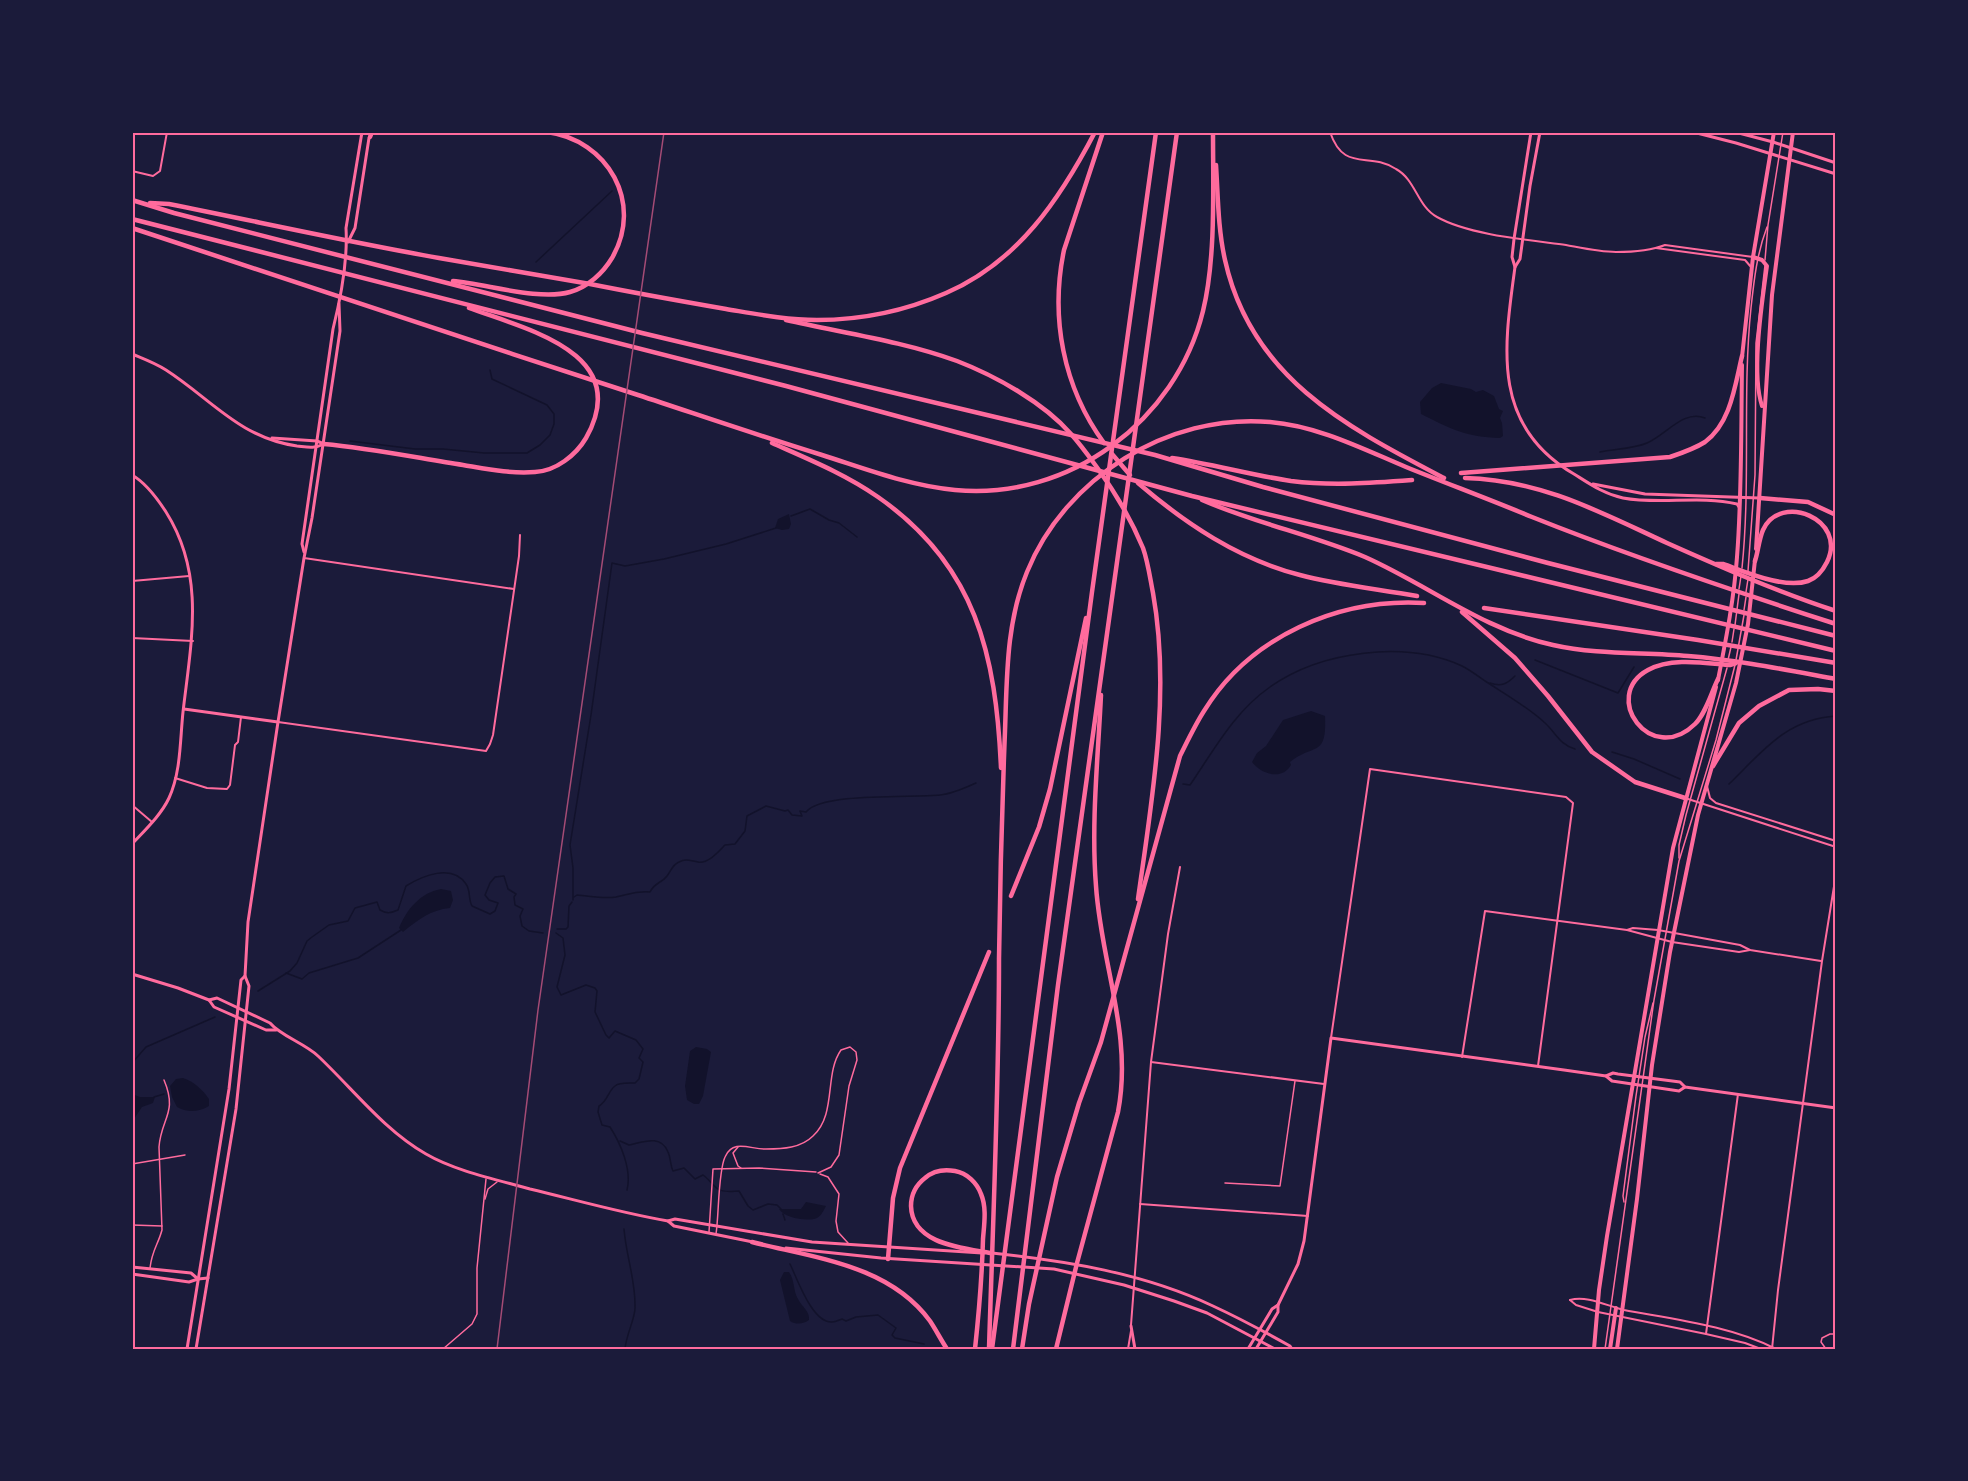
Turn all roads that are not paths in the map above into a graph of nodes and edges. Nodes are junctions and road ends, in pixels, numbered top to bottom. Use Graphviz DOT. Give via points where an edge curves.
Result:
graph roads {
  1 [pos="167,132"];
  2 [pos="362,132"];
  3 [pos="547,132"];
  4 [pos="1095,132"];
  5 [pos="1103,132"];
  6 [pos="1156,132"];
  7 [pos="1177,132"];
  8 [pos="1213,132"];
  9 [pos="1330,132"];
  10 [pos="1531,132"];
  11 [pos="1540,132"];
  12 [pos="1693,132"];
  13 [pos="1735,132"];
  14 [pos="1774,132"];
  15 [pos="1783,132"];
  16 [pos="1793,132"];
  17 [pos="371,134"];
  18 [pos="1773,142"];
  19 [pos="1780,145"];
  20 [pos="1791,148"];
  21 [pos="1771,154"];
  22 [pos="1779,157"];
  23 [pos="1790,160"];
  24 [pos="1836,163"];
  25 [pos="132,171"];
  26 [pos="1836,174"];
  27 [pos="1523,186"];
  28 [pos="1530,186"];
  29 [pos="132,200"];
  30 [pos="144,203"];
  31 [pos="132,219"];
  32 [pos="1768,225"];
  33 [pos="132,228"];
  34 [pos="1514,238"];
  35 [pos="1522,240"];
  36 [pos="347,244"];
  37 [pos="1656,248"];
  38 [pos="1756,258"];
  39 [pos="1765,262"];
  40 [pos="1515,267"];
  41 [pos="1752,268"];
  42 [pos="438,280"];
  43 [pos="443,298"];
  44 [pos="339,304"];
  45 [pos="760,315"];
  46 [pos="132,354"];
  47 [pos="1742,356"];
  48 [pos="1764,410"];
  49 [pos="758,436"];
  50 [pos="270,438"];
  51 [pos="317,441"];
  52 [pos="324,444"];
  53 [pos="316,448"];
  54 [pos="1155,455"];
  55 [pos="1461,473"];
  56 [pos="132,475"];
  57 [pos="1465,478"];
  58 [pos="1412,480"];
  59 [pos="1590,484"];
  60 [pos="1462,488"];
  61 [pos="1192,496"];
  62 [pos="1741,496"];
  63 [pos="309,497"];
  64 [pos="1747,497"];
  65 [pos="315,498"];
  66 [pos="1757,498"];
  67 [pos="1740,509"];
  68 [pos="1836,515"];
  69 [pos="520,535"];
  70 [pos="304,556"];
  71 [pos="1752,561"];
  72 [pos="1714,564"];
  73 [pos="190,575"];
  74 [pos="132,581"];
  75 [pos="514,589"];
  76 [pos="1092,592"];
  77 [pos="1417,596"];
  78 [pos="1424,603"];
  79 [pos="1455,607"];
  80 [pos="1484,608"];
  81 [pos="1836,610"];
  82 [pos="1836,624"];
  83 [pos="1836,636"];
  84 [pos="132,638"];
  85 [pos="193,641"];
  86 [pos="1836,651"];
  87 [pos="1738,662"];
  88 [pos="1836,663"];
  89 [pos="1102,665"];
  90 [pos="1721,679"];
  91 [pos="1836,679"];
  92 [pos="1734,682"];
  93 [pos="1836,691"];
  94 [pos="184,709"];
  95 [pos="241,717"];
  96 [pos="278,722"];
  97 [pos="1713,766"];
  98 [pos="175,778"];
  99 [pos="1707,786"];
  100 [pos="1002,791"];
  101 [pos="1688,799"];
  102 [pos="1699,803"];
  103 [pos="132,805"];
  104 [pos="152,822"];
  105 [pos="1836,841"];
  106 [pos="132,844"];
  107 [pos="1836,848"];
  108 [pos="1678,861"];
  109 [pos="1180,867"];
  110 [pos="1836,874"];
  111 [pos="1011,896"];
  112 [pos="1136,910"];
  113 [pos="1556,920"];
  114 [pos="1627,930"];
  115 [pos="1658,930"];
  116 [pos="1666,932"];
  117 [pos="1674,934"];
  118 [pos="1656,938"];
  119 [pos="1664,940"];
  120 [pos="1672,942"];
  121 [pos="1750,950"];
  122 [pos="989,952"];
  123 [pos="1822,961"];
  124 [pos="132,974"];
  125 [pos="245,976"];
  126 [pos="209,1000"];
  127 [pos="1654,1000"];
  128 [pos="238,1008"];
  129 [pos="246,1012"];
  130 [pos="237,1017"];
  131 [pos="246,1021"];
  132 [pos="276,1030"];
  133 [pos="1331,1038"];
  134 [pos="1462,1058"];
  135 [pos="1151,1062"];
  136 [pos="1538,1066"];
  137 [pos="1606,1076"];
  138 [pos="1636,1076"];
  139 [pos="1644,1078"];
  140 [pos="1651,1079"];
  141 [pos="164,1080"];
  142 [pos="1295,1080"];
  143 [pos="1325,1084"];
  144 [pos="1637,1086"];
  145 [pos="1650,1087"];
  146 [pos="1685,1087"];
  147 [pos="1738,1094"];
  148 [pos="1803,1103"];
  149 [pos="1836,1108"];
  150 [pos="738,1146"];
  151 [pos="185,1155"];
  152 [pos="160,1159"];
  153 [pos="132,1164"];
  154 [pos="722,1169"];
  155 [pos="745,1169"];
  156 [pos="818,1173"];
  157 [pos="486,1177"];
  158 [pos="499,1181"];
  159 [pos="1224,1183"];
  160 [pos="213,1185"];
  161 [pos="222,1187"];
  162 [pos="485,1200"];
  163 [pos="1625,1203"];
  164 [pos="1140,1204"];
  165 [pos="1308,1216"];
  166 [pos="668,1221"];
  167 [pos="132,1225"];
  168 [pos="163,1226"];
  169 [pos="709,1226"];
  170 [pos="717,1227"];
  171 [pos="709,1234"];
  172 [pos="716,1235"];
  173 [pos="752,1242"];
  174 [pos="851,1245"];
  175 [pos="889,1249"];
  176 [pos="973,1252"];
  177 [pos="990,1253"];
  178 [pos="888,1259"];
  179 [pos="1077,1263"];
  180 [pos="132,1266"];
  181 [pos="150,1268"];
  182 [pos="132,1274"];
  183 [pos="1074,1274"];
  184 [pos="208,1278"];
  185 [pos="198,1279"];
  186 [pos="1599,1303"];
  187 [pos="1278,1305"];
  188 [pos="1613,1307"];
  189 [pos="1623,1310"];
  190 [pos="1598,1312"];
  191 [pos="1612,1315"];
  192 [pos="1622,1317"];
  193 [pos="1131,1326"];
  194 [pos="1707,1326"];
  195 [pos="1259,1331"];
  196 [pos="1266,1334"];
  197 [pos="1706,1334"];
  198 [pos="1836,1334"];
  199 [pos="1255,1338"];
  200 [pos="1260,1341"];
  201 [pos="1773,1348"];
  202 [pos="187,1349"];
  203 [pos="196,1349"];
  204 [pos="443,1349"];
  205 [pos="947,1349"];
  206 [pos="975,1349"];
  207 [pos="991,1349"];
  208 [pos="1013,1349"];
  209 [pos="1022,1349"];
  210 [pos="1056,1349"];
  211 [pos="1128,1349"];
  212 [pos="1136,1349"];
  213 [pos="1248,1349"];
  214 [pos="1256,1349"];
  215 [pos="1275,1349"];
  216 [pos="1292,1349"];
  217 [pos="1594,1349"];
  218 [pos="1605,1349"];
  219 [pos="1610,1349"];
  220 [pos="1617,1349"];
  221 [pos="1761,1349"];
  222 [pos="1826,1349"];
  1 -- 25 [label="street" via="158,174"];
  2 -- 36 [label="main road" via="346,228"];
  3 -- 42 [label="highway" via="589,146 616,180 624,225 607,266 596,278 557,295"];
  4 -- 45 [label="highway" via="1040,222 998,262 964,284 918,304 863,317 814,320"];
  5 -- 77 [label="highway" via="1064,250 1058,298 1062,347 1080,404 1094,429 1124,470 1160,502 1237,552 1298,575"];
  6 -- 76 [label="highway"];
  7 -- 89 [label="highway"];
  8 -- 49 [label="highway" via="1207,290 1196,333 1177,375 1160,400 1103,453 1061,474 1022,486 975,491 885,476"];
  8 -- 60 [label="highway" via="1225,262 1241,308 1262,345 1290,379 1331,414"];
  9 -- 34 [label="street" via="1344,155 1384,163 1404,175 1424,206 1438,217"];
  10 -- 27 [label="main road"];
  11 -- 28 [label="main road"];
  12 -- 21 [label="main road"];
  13 -- 18 [label="main road"];
  14 -- 18 [label="main road"];
  15 -- 19 [label="lane"];
  16 -- 20 [label="main road"];
  17 -- 36 [label="main road" via="355,228"];
  18 -- 19 [label="main road"];
  18 -- 21 [label="main road"];
  19 -- 20 [label="main road"];
  19 -- 22 [label="lane"];
  20 -- 23 [label="main road"];
  20 -- 24 [label="main road"];
  21 -- 22 [label="main road"];
  21 -- 38 [label="main road"];
  22 -- 23 [label="main road"];
  22 -- 32 [label="lane"];
  23 -- 26 [label="main road"];
  23 -- 48 [label="main road" via="1772,295"];
  27 -- 28 [label="main road"];
  27 -- 34 [label="main road"];
  28 -- 35 [label="main road"];
  29 -- 30 [label="highway"];
  30 -- 42 [label="highway"];
  30 -- 45 [label="highway" via="169,204 437,258"];
  31 -- 43 [label="highway"];
  32 -- 38 [label="lane"];
  32 -- 39 [label="lane"];
  33 -- 49 [label="highway"];
  34 -- 35 [label="street"];
  34 -- 40 [label="main road"];
  35 -- 37 [label="street" via="1615,252"];
  35 -- 40 [label="main road"];
  36 -- 44 [label="main road"];
  37 -- 38 [label="street" via="1678,245"];
  37 -- 41 [label="street" via="1745,260"];
  38 -- 39 [label="main road"];
  38 -- 41 [label="main road"];
  38 -- 64 [label="lane" via="1748,361"];
  39 -- 48 [label="main road" via="1758,360 1758,392"];
  39 -- 66 [label="lane" via="1756,343"];
  40 -- 59 [label="main road" via="1506,346 1508,379 1521,419 1548,455"];
  41 -- 47 [label="main road"];
  42 -- 54 [label="highway" via="632,331"];
  43 -- 52 [label="highway" via="557,342 585,363 595,386 596,414 576,451 555,467 522,472"];
  43 -- 61 [label="highway"];
  44 -- 51 [label="main road"];
  44 -- 52 [label="main road" via="340,331"];
  45 -- 112 [label="highway" via="932,353 1000,381 1070,432 1112,489 1144,550 1159,645 1154,775"];
  46 -- 50 [label="main road" via="165,369 232,421"];
  47 -- 55 [label="highway" via="1730,407 1719,427 1694,448 1670,457"];
  47 -- 62 [label="main road"];
  48 -- 66 [label="main road"];
  49 -- 100 [label="highway" via="876,495 922,535 951,570 973,610 988,656"];
  50 -- 51 [label="main road"];
  50 -- 53 [label="main road" via="281,444"];
  51 -- 52 [label="main road"];
  51 -- 53 [label="main road"];
  52 -- 53 [label="main road"];
  52 -- 65 [label="main road"];
  53 -- 63 [label="main road"];
  54 -- 58 [label="highway" via="1309,483"];
  54 -- 83 [label="highway" via="1525,557"];
  56 -- 73 [label="main road" via="149,489 171,520"];
  57 -- 72 [label="highway" via="1510,482 1562,495"];
  59 -- 62 [label="main road" via="1633,493"];
  59 -- 67 [label="main road" via="1629,499 1725,501"];
  60 -- 82 [label="highway" via="1711,584"];
  60 -- 100 [label="highway" via="1327,434 1268,421 1190,430 1121,460 1062,513 1029,567 1015,608 1008,649"];
  61 -- 79 [label="highway" via="1367,558"];
  61 -- 86 [label="highway"];
  62 -- 64 [label="main road"];
  62 -- 67 [label="main road"];
  63 -- 65 [label="main road"];
  63 -- 70 [label="main road" via="302,544"];
  64 -- 66 [label="main road"];
  64 -- 90 [label="lane" via="1736,614"];
  65 -- 70 [label="main road"];
  66 -- 68 [label="highway" via="1808,502"];
  66 -- 71 [label="main road"];
  67 -- 90 [label="main road"];
  69 -- 75 [label="street"];
  70 -- 75 [label="street"];
  70 -- 96 [label="main road"];
  71 -- 72 [label="highway" via="1763,530 1773,518 1786,513 1800,512 1815,518 1829,535 1829,559 1822,571 1808,581 1773,580"];
  71 -- 92 [label="main road" via="1748,624"];
  72 -- 81 [label="highway"];
  73 -- 74 [label="street"];
  73 -- 85 [label="main road"];
  75 -- 96 [label="street" via="493,735 486,751"];
  76 -- 111 [label="highway" via="1050,789"];
  76 -- 207 [label="highway"];
  78 -- 112 [label="highway" via="1368,605 1316,620 1255,655 1220,689 1204,709 1180,756"];
  79 -- 87 [label="highway" via="1518,635 1552,645"];
  79 -- 101 [label="highway" via="1515,658 1592,752 1635,782"];
  80 -- 88 [label="highway"];
  84 -- 85 [label="street"];
  85 -- 94 [label="main road"];
  87 -- 90 [label="highway" via="1680,663 1647,670 1629,696 1632,716 1646,733 1678,735 1695,724"];
  87 -- 91 [label="highway"];
  89 -- 179 [label="highway" via="1094,834 1096,888 1122,1039 1123,1087"];
  89 -- 208 [label="highway"];
  90 -- 101 [label="main road"];
  92 -- 97 [label="main road"];
  92 -- 102 [label="lane"];
  93 -- 97 [label="highway" via="1789,690 1759,706 1739,723"];
  94 -- 95 [label="main road"];
  94 -- 98 [label="main road"];
  95 -- 96 [label="main road"];
  95 -- 98 [label="street" via="227,789 207,788"];
  96 -- 125 [label="main road" via="248,922"];
  97 -- 99 [label="main road"];
  98 -- 104 [label="main road" via="168,800"];
  99 -- 102 [label="main road"];
  99 -- 105 [label="street" via="1716,803"];
  100 -- 207 [label="highway"];
  101 -- 102 [label="street"];
  101 -- 108 [label="lane"];
  101 -- 115 [label="main road" via="1673,848"];
  102 -- 107 [label="street"];
  102 -- 108 [label="lane"];
  102 -- 117 [label="main road"];
  103 -- 104 [label="street"];
  104 -- 106 [label="main road"];
  108 -- 116 [label="lane"];
  109 -- 135 [label="street"];
  110 -- 123 [label="street"];
  112 -- 209 [label="highway" via="1101,1042 1057,1177"];
  113 -- 114 [label="street"];
  113 -- 133 [label="street" via="1571,800 1370,769"];
  113 -- 134 [label="street" via="1485,911"];
  113 -- 136 [label="street"];
  114 -- 115 [label="street"];
  114 -- 118 [label="street"];
  115 -- 116 [label="street"];
  115 -- 118 [label="main road"];
  116 -- 117 [label="street"];
  116 -- 119 [label="lane"];
  117 -- 120 [label="main road"];
  117 -- 121 [label="street"];
  118 -- 119 [label="street"];
  118 -- 138 [label="main road"];
  119 -- 120 [label="street"];
  119 -- 127 [label="lane"];
  120 -- 121 [label="street" via="1739,952"];
  120 -- 140 [label="main road"];
  121 -- 123 [label="street"];
  122 -- 175 [label="highway" via="900,1168"];
  123 -- 148 [label="street"];
  124 -- 126 [label="main road"];
  125 -- 128 [label="main road" via="241,980"];
  125 -- 129 [label="main road" via="249,986"];
  126 -- 128 [label="main road" via="217,998"];
  126 -- 130 [label="main road"];
  127 -- 138 [label="lane"];
  127 -- 139 [label="lane"];
  128 -- 129 [label="main road"];
  128 -- 130 [label="main road"];
  129 -- 131 [label="main road"];
  129 -- 132 [label="main road"];
  130 -- 131 [label="main road"];
  130 -- 160 [label="main road"];
  131 -- 132 [label="main road"];
  131 -- 161 [label="main road"];
  132 -- 157 [label="main road" via="307,1046 383,1121 417,1148"];
  133 -- 134 [label="main road"];
  133 -- 143 [label="main road"];
  134 -- 136 [label="main road"];
  135 -- 142 [label="street"];
  135 -- 164 [label="street"];
  136 -- 137 [label="main road"];
  137 -- 138 [label="main road"];
  137 -- 144 [label="main road"];
  138 -- 139 [label="main road"];
  138 -- 144 [label="main road"];
  139 -- 140 [label="main road"];
  139 -- 144 [label="lane"];
  140 -- 145 [label="main road"];
  140 -- 146 [label="main road" via="1680,1082"];
  141 -- 152 [label="lane" via="170,1108 160,1136"];
  142 -- 143 [label="street"];
  142 -- 159 [label="lane" via="1280,1186"];
  143 -- 165 [label="main road"];
  144 -- 145 [label="main road"];
  144 -- 163 [label="lane"];
  144 -- 163 [label="lane"];
  144 -- 186 [label="main road"];
  145 -- 146 [label="main road" via="1679,1091"];
  145 -- 189 [label="main road"];
  146 -- 147 [label="main road"];
  147 -- 148 [label="main road"];
  147 -- 194 [label="street"];
  148 -- 149 [label="main road"];
  148 -- 201 [label="street"];
  150 -- 154 [label="lane" via="724,1158"];
  150 -- 155 [label="lane" via="733,1153 734,1161"];
  150 -- 156 [label="lane" via="786,1148 802,1144 815,1134 828,1102 836,1057 850,1047 857,1060 849,1086 839,1155 831,1167"];
  151 -- 152 [label="lane"];
  152 -- 153 [label="lane"];
  152 -- 168 [label="lane"];
  154 -- 155 [label="lane"];
  154 -- 169 [label="lane" via="713,1169"];
  154 -- 170 [label="lane"];
  155 -- 156 [label="lane"];
  156 -- 174 [label="lane" via="838,1190 838,1232"];
  157 -- 158 [label="main road"];
  157 -- 162 [label="lane"];
  158 -- 162 [label="lane" via="488,1189"];
  158 -- 166 [label="main road"];
  160 -- 161 [label="main road"];
  160 -- 185 [label="main road"];
  161 -- 184 [label="main road"];
  162 -- 204 [label="lane" via="477,1268 477,1314 472,1324"];
  163 -- 188 [label="lane"];
  164 -- 165 [label="street"];
  164 -- 193 [label="street"];
  165 -- 187 [label="main road" via="1298,1264"];
  166 -- 169 [label="main road"];
  166 -- 171 [label="main road"];
  167 -- 168 [label="lane"];
  168 -- 181 [label="lane" via="152,1251"];
  169 -- 170 [label="main road"];
  169 -- 171 [label="lane"];
  170 -- 172 [label="lane"];
  170 -- 174 [label="main road"];
  171 -- 172 [label="main road"];
  172 -- 173 [label="main road"];
  173 -- 178 [label="main road"];
  173 -- 205 [label="highway" via="855,1268 887,1282 930,1321"];
  174 -- 175 [label="main road"];
  175 -- 176 [label="main road"];
  175 -- 178 [label="highway"];
  176 -- 177 [label="highway"];
  176 -- 206 [label="highway" via="939,1241 918,1227 912,1213 912,1198 917,1186 928,1176 943,1171 959,1172 974,1182 981,1193 983,1265"];
  177 -- 179 [label="main road"];
  178 -- 183 [label="main road" via="1054,1269"];
  179 -- 183 [label="highway"];
  179 -- 195 [label="main road" via="1150,1282 1213,1305"];
  180 -- 181 [label="main road"];
  181 -- 185 [label="main road" via="191,1273"];
  182 -- 185 [label="main road" via="189,1282"];
  183 -- 199 [label="main road" via="1124,1285 1207,1313"];
  183 -- 210 [label="highway"];
  184 -- 185 [label="main road"];
  184 -- 203 [label="main road"];
  185 -- 202 [label="main road"];
  186 -- 188 [label="street"];
  186 -- 190 [label="main road"];
  186 -- 190 [label="street" via="1570,1300"];
  187 -- 195 [label="main road"];
  187 -- 196 [label="main road"];
  188 -- 189 [label="street"];
  188 -- 191 [label="main road"];
  189 -- 192 [label="main road"];
  189 -- 194 [label="street"];
  190 -- 191 [label="street"];
  190 -- 217 [label="main road"];
  191 -- 192 [label="street"];
  191 -- 218 [label="lane"];
  191 -- 219 [label="main road"];
  192 -- 197 [label="street"];
  192 -- 220 [label="main road"];
  193 -- 211 [label="street"];
  193 -- 212 [label="main road"];
  194 -- 197 [label="street"];
  194 -- 201 [label="street"];
  195 -- 196 [label="main road"];
  195 -- 199 [label="main road"];
  196 -- 200 [label="main road"];
  196 -- 216 [label="main road"];
  197 -- 221 [label="street"];
  198 -- 222 [label="lane" via="1822,1338"];
  199 -- 200 [label="main road"];
  199 -- 213 [label="main road"];
  200 -- 214 [label="main road"];
  200 -- 215 [label="main road"];
}
